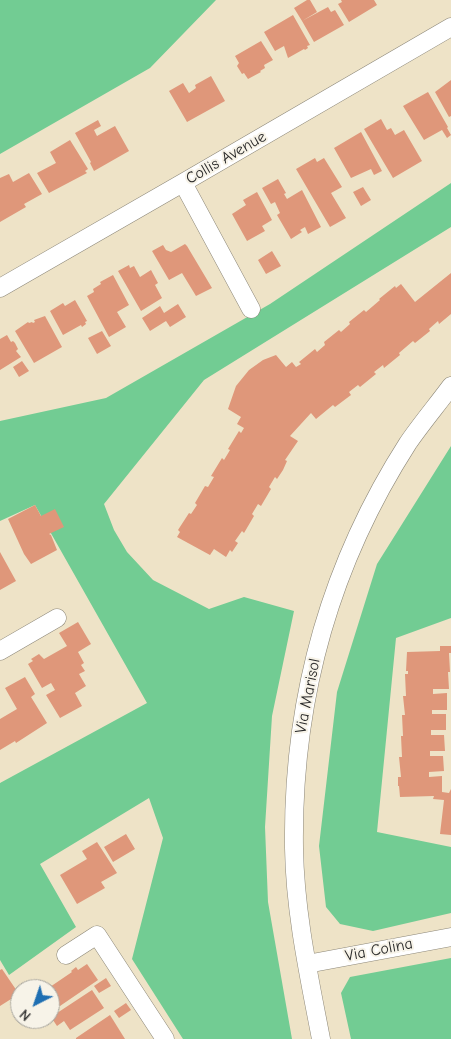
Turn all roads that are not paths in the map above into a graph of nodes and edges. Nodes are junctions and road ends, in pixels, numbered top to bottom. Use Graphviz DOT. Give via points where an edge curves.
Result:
graph roads {
  1 [pos="451,27"];
  2 [pos="183,183"];
  3 [pos="0,288"];
  4 [pos="251,309"];
  5 [pos="451,386"];
  6 [pos="57,618"];
  7 [pos="0,651"];
  8 [pos="451,937"];
  9 [pos="66,955"];
  10 [pos="307,964"];
  11 [pos="165,1039"];
  12 [pos="321,1039"];
  1 -- 2 [label="street, Collis Avenue"];
  2 -- 3 [label="street, Collis Avenue"];
  2 -- 4 [label="street"];
  5 -- 10 [label="street, Via Marisol" via="409,443 381,490 340,575 324,624 301,731 296,786 294,849"];
  6 -- 7 [label="street"];
  8 -- 10 [label="street, Via Colina"];
  9 -- 11 [label="street" via="97,935"];
  10 -- 12 [label="street, Via Marisol"];
}
